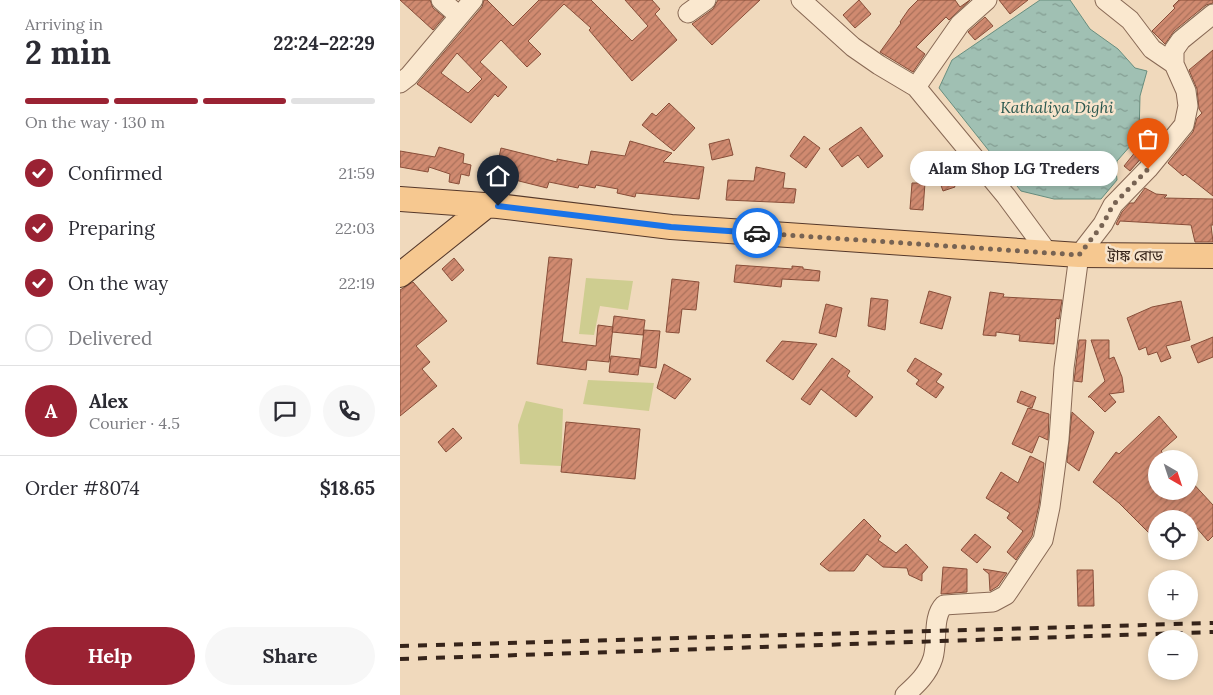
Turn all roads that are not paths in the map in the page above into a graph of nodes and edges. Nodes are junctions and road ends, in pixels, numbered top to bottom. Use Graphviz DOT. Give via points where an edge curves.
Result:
graph roads {
  1 [pos="442,0"];
  2 [pos="473,0"];
  3 [pos="706,0"];
  4 [pos="801,0"];
  5 [pos="988,0"];
  6 [pos="1105,0"];
  7 [pos="688,13"];
  8 [pos="1213,14"];
  9 [pos="460,16"];
  10 [pos="1174,64"];
  11 [pos="400,83"];
  12 [pos="916,87"];
  13 [pos="400,199"];
  14 [pos="485,207"];
  15 [pos="1048,253"];
  16 [pos="1079,255"];
  17 [pos="1213,256"];
  18 [pos="400,275"];
  19 [pos="905,695"];
  1 -- 9 [label="street"];
  2 -- 9 [label="street"];
  3 -- 7 [label="street"];
  4 -- 12 [label="street" via="853,47"];
  5 -- 12 [label="street" via="960,24"];
  6 -- 10 [label="street" via="1130,20 1152,49"];
  8 -- 10 [label="street" via="1181,40 1174,50"];
  9 -- 11 [label="street"];
  10 -- 16 [label="street" via="1186,91 1188,106 1184,125 1113,205"];
  12 -- 15 [label="street" via="1006,196"];
  13 -- 14 [label="main road, ট্রাঙ্ক রোড"];
  14 -- 15 [label="main road, ট্রাঙ্ক রোড" via="671,227"];
  14 -- 18 [label="main road"];
  15 -- 16 [label="main road, ট্রাঙ্ক রোড"];
  16 -- 17 [label="main road, ট্রাঙ্ক রোড"];
  16 -- 19 [label="street" via="1064,368 1059,439 1043,540 1006,595 993,602 944,605 938,611 933,657 924,677"];
}
